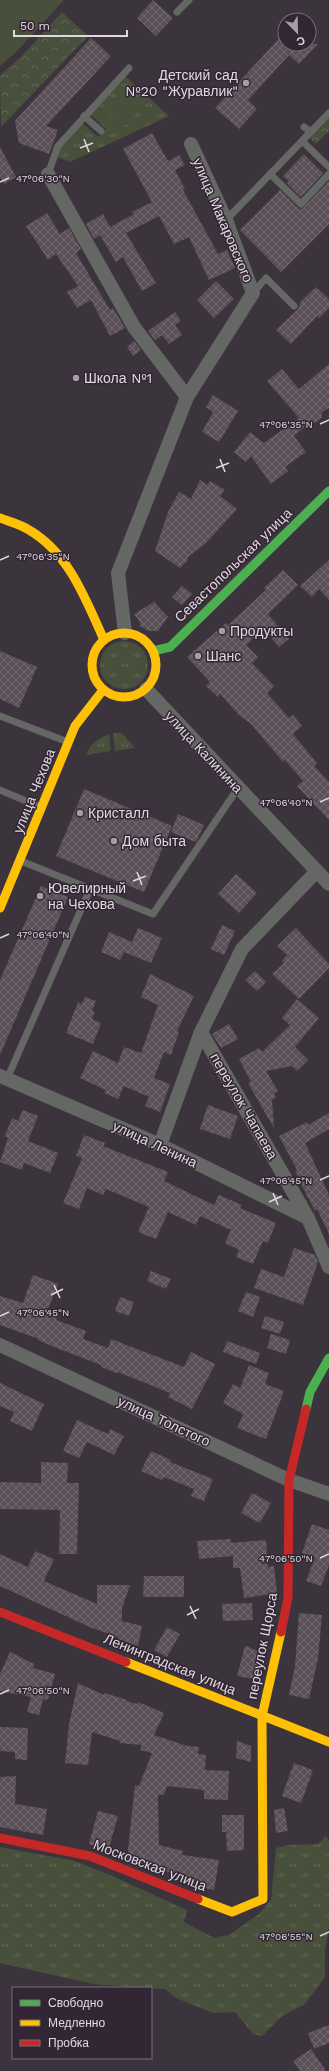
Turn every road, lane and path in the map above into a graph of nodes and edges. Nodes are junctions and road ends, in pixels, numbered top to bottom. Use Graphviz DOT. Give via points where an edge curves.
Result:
graph roads {
  1 [pos="189,0"];
  2 [pos="177,12"];
  3 [pos="129,68"];
  4 [pos="329,114"];
  5 [pos="84,116"];
  6 [pos="304,127"];
  7 [pos="101,131"];
  8 [pos="311,132"];
  9 [pos="302,141"];
  10 [pos="191,144"];
  11 [pos="329,167"];
  12 [pos="48,174"];
  13 [pos="270,174"];
  14 [pos="329,174"];
  15 [pos="226,220"];
  16 [pos="253,293"];
  17 [pos="294,306"];
  18 [pos="187,397"];
  19 [pos="329,491"];
  20 [pos="0,518"];
  21 [pos="125,633"];
  22 [pos="104,640"];
  23 [pos="153,651"];
  24 [pos="146,689"];
  25 [pos="102,690"];
  26 [pos="0,716"];
  27 [pos="68,742"];
  28 [pos="238,788"];
  29 [pos="0,790"];
  30 [pos="42,808"];
  31 [pos="21,861"];
  32 [pos="317,871"];
  33 [pos="329,884"];
  34 [pos="90,889"];
  35 [pos="0,908"];
  36 [pos="201,1032"];
  37 [pos="4,1078"];
  38 [pos="160,1145"];
  39 [pos="308,1218"];
  40 [pos="329,1267"];
  41 [pos="0,1345"];
  42 [pos="329,1358"];
  43 [pos="289,1480"];
  44 [pos="329,1494"];
  45 [pos="0,1612"];
  46 [pos="262,1716"];
  47 [pos="329,1742"];
  48 [pos="0,1838"];
  49 [pos="263,1899"];
  1 -- 2 [label="lane"];
  3 -- 5 [label="lane"];
  4 -- 8 [label="lane"];
  5 -- 7 [label="lane"];
  5 -- 12 [label="lane" via="58,146"];
  6 -- 8 [label="lane"];
  8 -- 9 [label="lane"];
  9 -- 11 [label="lane"];
  9 -- 13 [label="lane"];
  10 -- 15 [label="street, улица Макаровского"];
  12 -- 18 [label="street" via="134,327"];
  13 -- 14 [label="lane" via="301,204"];
  13 -- 15 [label="lane"];
  15 -- 16 [label="street, улица Макаровского"];
  16 -- 17 [label="lane" via="266,278"];
  16 -- 18 [label="street, улица Макаровского"];
  18 -- 21 [label="street, улица Макаровского" via="118,573"];
  19 -- 23 [label="street, Севастопольская улица" via="170,647"];
  20 -- 22 [label="street" via="31,531 62,558 80,584"];
  21 -- 22 [label="street" via="114,634"];
  21 -- 23 [label="street" via="145,640"];
  22 -- 25 [label="street" via="92,658 91,669 95,682"];
  23 -- 24 [label="street" via="156,663 153,680"];
  24 -- 25 [label="street" via="130,697 120,698"];
  24 -- 28 [label="street, улица Калинина"];
  25 -- 27 [label="street, улица Чехова" via="75,726"];
  26 -- 27 [label="lane"];
  27 -- 30 [label="street, улица Чехова"];
  28 -- 32 [label="street, улица Калинина"];
  28 -- 34 [label="lane" via="153,914"];
  29 -- 30 [label="lane"];
  30 -- 31 [label="street, улица Чехова"];
  31 -- 34 [label="lane"];
  31 -- 35 [label="street, улица Чехова"];
  32 -- 33 [label="street, улица Калинина"];
  32 -- 36 [label="street, переулок Чапаева" via="242,950"];
  34 -- 37 [label="lane"];
  36 -- 38 [label="street, переулок Чапаева"];
  36 -- 39 [label="street, переулок Чапаева"];
  37 -- 38 [label="street, улица Ленина"];
  38 -- 39 [label="street, улица Ленина"];
  39 -- 40 [label="street, переулок Чапаева"];
  41 -- 43 [label="street, улица Толстого"];
  42 -- 43 [label="street, переулок Щорса" via="310,1392"];
  43 -- 44 [label="street, улица Толстого"];
  43 -- 46 [label="street, переулок Щорса" via="288,1598"];
  45 -- 46 [label="street, Ленинградская улица"];
  46 -- 47 [label="street, Ленинградская улица"];
  46 -- 49 [label="street, переулок Щорса"];
  48 -- 49 [label="street, Московская улица" via="90,1856 232,1912"];
}
